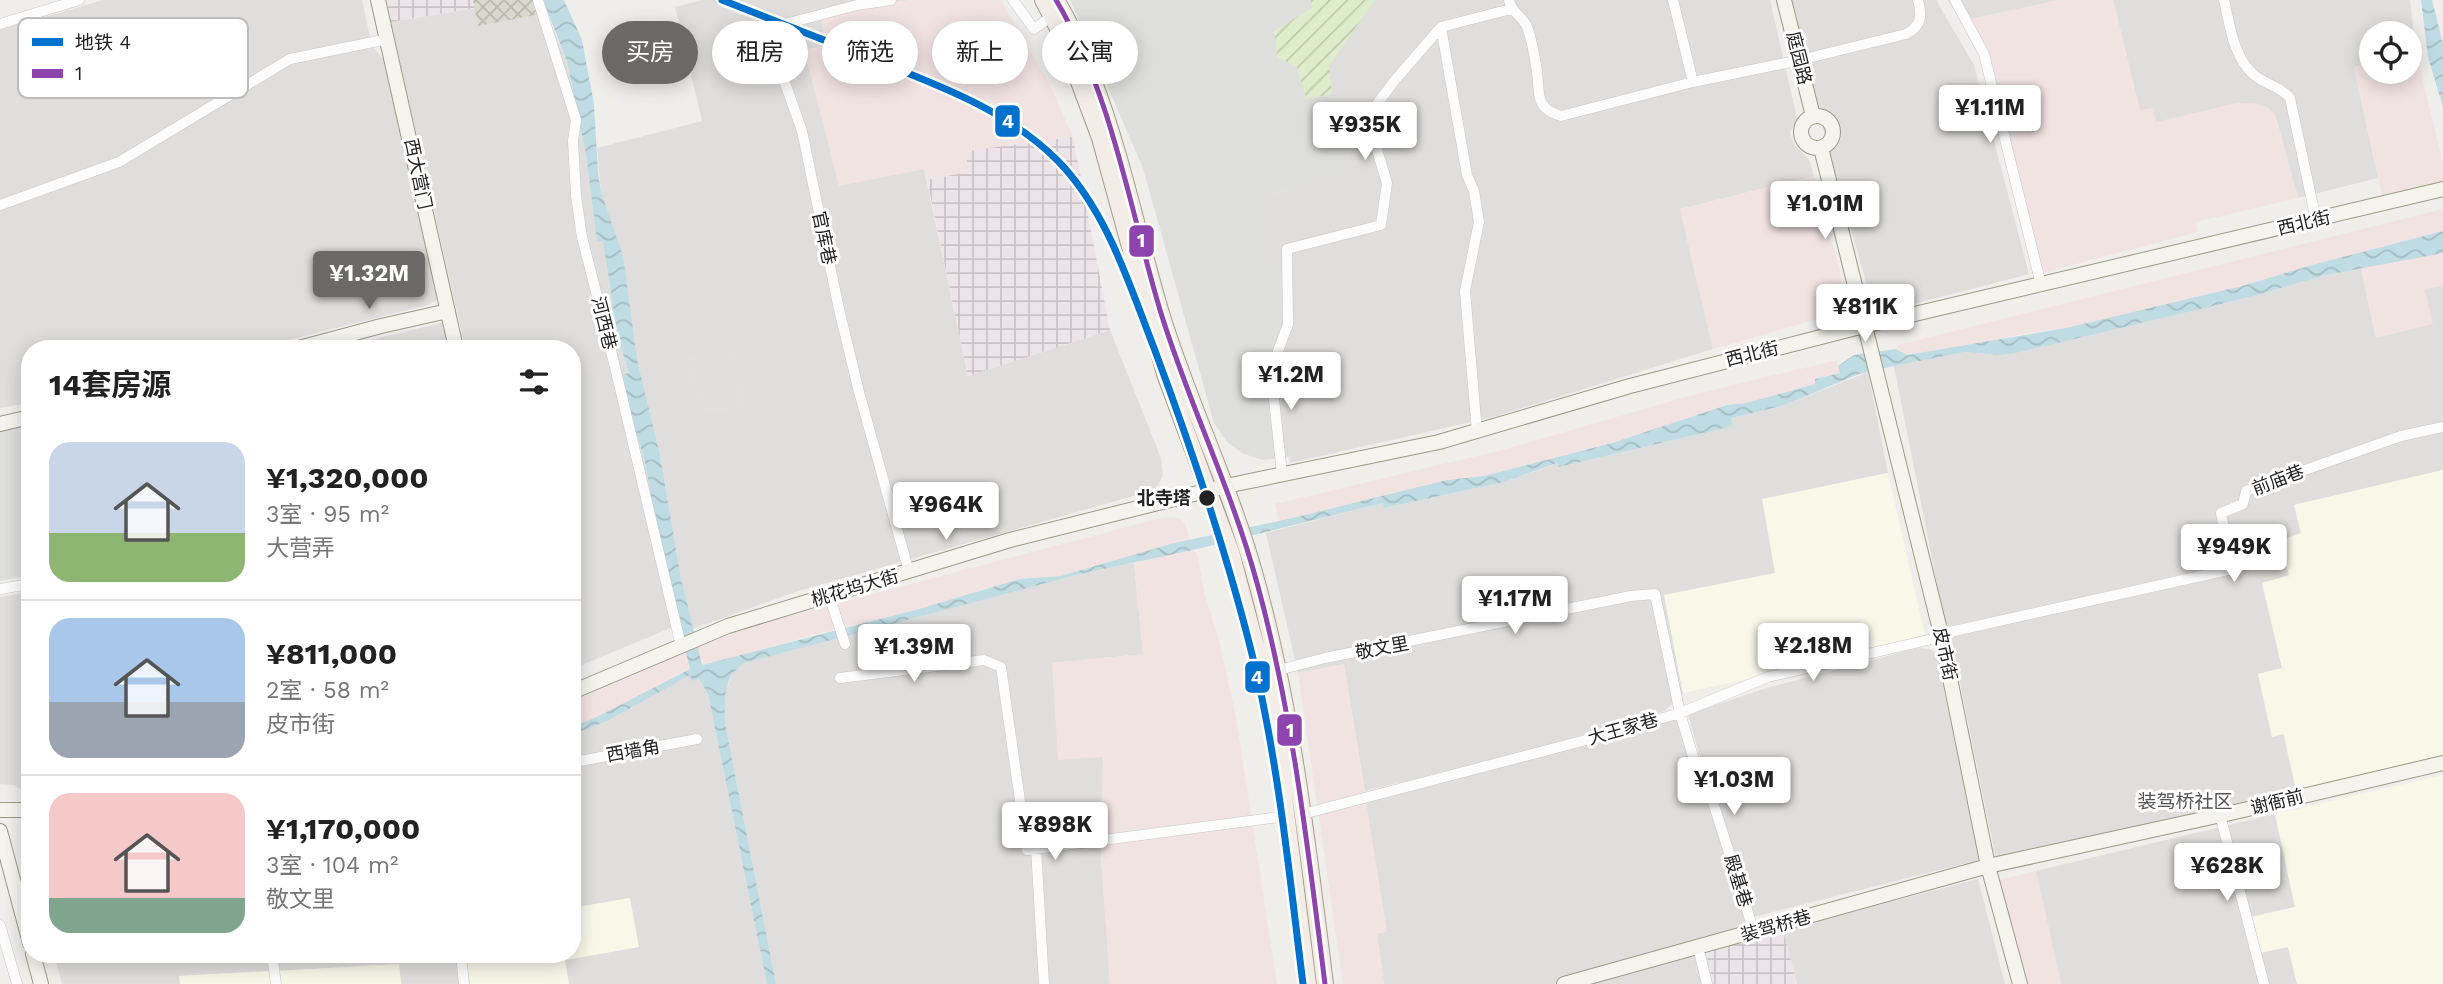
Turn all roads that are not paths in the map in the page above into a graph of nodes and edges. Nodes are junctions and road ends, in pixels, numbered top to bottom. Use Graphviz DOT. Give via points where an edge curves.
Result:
graph roads {
  1 [pos="79,0"];
  2 [pos="378,0"];
  3 [pos="538,0"];
  4 [pos="891,0"];
  5 [pos="1013,0"];
  6 [pos="1043,0"];
  7 [pos="1672,0"];
  8 [pos="1784,0"];
  9 [pos="1918,0"];
  10 [pos="1955,0"];
  11 [pos="2224,0"];
  12 [pos="1510,5"];
  13 [pos="1057,8"];
  14 [pos="0,23"];
  15 [pos="1441,27"];
  16 [pos="388,39"];
  17 [pos="1800,60"];
  18 [pos="1693,82"];
  19 [pos="248,84"];
  20 [pos="225,98"];
  21 [pos="1813,117"];
  22 [pos="1821,148"];
  23 [pos="2443,189"];
  24 [pos="0,205"];
  25 [pos="2316,220"];
  26 [pos="2041,285"];
  27 [pos="448,312"];
  28 [pos="1864,326"];
  29 [pos="329,340"];
  30 [pos="454,340"];
  31 [pos="21,419"];
  32 [pos="0,424"];
  33 [pos="2443,427"];
  34 [pos="1477,432"];
  35 [pos="1282,474"];
  36 [pos="1226,486"];
  37 [pos="1209,491"];
  38 [pos="1239,550"];
  39 [pos="909,572"];
  40 [pos="21,586"];
  41 [pos="0,589"];
  42 [pos="829,595"];
  43 [pos="1941,635"];
  44 [pos="845,644"];
  45 [pos="682,645"];
  46 [pos="1279,670"];
  47 [pos="840,678"];
  48 [pos="581,688"];
  49 [pos="1680,712"];
  50 [pos="697,739"];
  51 [pos="581,761"];
  52 [pos="2443,763"];
  53 [pos="0,810"];
  54 [pos="21,811"];
  55 [pos="21,813"];
  56 [pos="1295,815"];
  57 [pos="2220,815"];
  58 [pos="0,820"];
  59 [pos="1,835"];
  60 [pos="1037,848"];
  61 [pos="1988,866"];
  62 [pos="21,911"];
  63 [pos="0,925"];
  64 [pos="1754,932"];
  65 [pos="1698,947"];
  66 [pos="35,963"];
  67 [pos="273,963"];
  68 [pos="462,963"];
  69 [pos="17,984"];
  70 [pos="41,984"];
  71 [pos="276,984"];
  72 [pos="464,984"];
  73 [pos="1044,984"];
  74 [pos="1308,984"];
  75 [pos="1325,984"];
  76 [pos="1564,984"];
  77 [pos="1707,984"];
  78 [pos="2020,984"];
  79 [pos="2264,984"];
  1 -- 14 [label="street"];
  2 -- 16 [label="street, 西大营门"];
  3 -- 45 [label="street, 河西巷" via="576,120 573,141 582,237"];
  4 -- 39 [label="street, 官库巷" via="766,29 802,131 859,392"];
  5 -- 13 [label="street" via="1034,29"];
  6 -- 13 [label="main road"];
  7 -- 18 [label="street"];
  8 -- 17 [label="street, 庭园路"];
  9 -- 17 [label="street" via="1921,16 1912,31"];
  10 -- 26 [label="street" via="1984,54"];
  11 -- 25 [label="street" via="2244,64 2290,98"];
  12 -- 15 [label="street"];
  12 -- 18 [label="street" via="1527,25 1540,101 1553,114 1561,116"];
  13 -- 36 [label="main road" via="1083,52 1101,101 1172,348"];
  13 -- 37 [label="main road" via="1100,138 1165,374"];
  15 -- 34 [label="street" via="1479,222 1465,291"];
  15 -- 35 [label="street" via="1367,117 1387,183 1381,225 1287,249 1288,324 1278,351 1274,400"];
  16 -- 19 [label="street" via="290,59"];
  16 -- 27 [label="street, 西大营门"];
  17 -- 18 [label="street"];
  17 -- 21 [label="street, 庭园路"];
  20 -- 24 [label="street" via="119,162"];
  21 -- 22 [label="street" via="1803,124 1801,136 1809,146"];
  21 -- 22 [label="street" via="1825,118 1833,128 1831,141"];
  22 -- 28 [label="street"];
  23 -- 25 [label="street, 西北街"];
  25 -- 26 [label="street, 西北街"];
  26 -- 28 [label="street, 西北街"];
  27 -- 29 [label="street"];
  27 -- 30 [label="street, 西大营门"];
  28 -- 34 [label="street, 西北街" via="1630,386"];
  28 -- 43 [label="street, 皮市街"];
  31 -- 32 [label="street"];
  33 -- 43 [label="street, 前庙巷" via="2401,436 2246,491 2243,504 2221,513 2232,569"];
  34 -- 35 [label="street, 西北街"];
  35 -- 36 [label="street, 西北街"];
  36 -- 37 [label="street, 桃花坞大街"];
  36 -- 38 [label="main road" via="1238,519"];
  37 -- 38 [label="main road" via="1222,526"];
  37 -- 39 [label="street, 桃花坞大街" via="1010,540"];
  38 -- 46 [label="main road"];
  38 -- 56 [label="main road"];
  39 -- 42 [label="street, 桃花坞大街"];
  40 -- 41 [label="street"];
  42 -- 44 [label="street"];
  42 -- 45 [label="street, 桃花坞大街"];
  43 -- 49 [label="street, 大王家巷" via="1768,677"];
  43 -- 61 [label="street, 皮市街"];
  45 -- 48 [label="street, 桃花坞大街"];
  46 -- 49 [label="street, 敬文里" via="1655,594"];
  46 -- 56 [label="main road"];
  47 -- 60 [label="street" via="984,660 1001,667 1027,850"];
  49 -- 56 [label="street, 大王家巷"];
  49 -- 64 [label="street, 殿基巷"];
  50 -- 51 [label="street, 西墙角"];
  52 -- 57 [label="street, 谢衙前"];
  53 -- 54 [label="street"];
  55 -- 58 [label="street"];
  56 -- 60 [label="street, 大王家巷"];
  56 -- 74 [label="main road"];
  56 -- 75 [label="main road"];
  57 -- 61 [label="street, 谢衙前"];
  57 -- 79 [label="street"];
  59 -- 62 [label="street"];
  60 -- 73 [label="street"];
  61 -- 64 [label="street, 装驾桥巷"];
  61 -- 78 [label="street, 皮市街"];
  63 -- 69 [label="street"];
  64 -- 65 [label="street, 装驾桥巷"];
  65 -- 76 [label="street, 装驾桥巷"];
  65 -- 77 [label="street"];
  66 -- 70 [label="street"];
  67 -- 71 [label="street"];
  68 -- 72 [label="street"];
}
